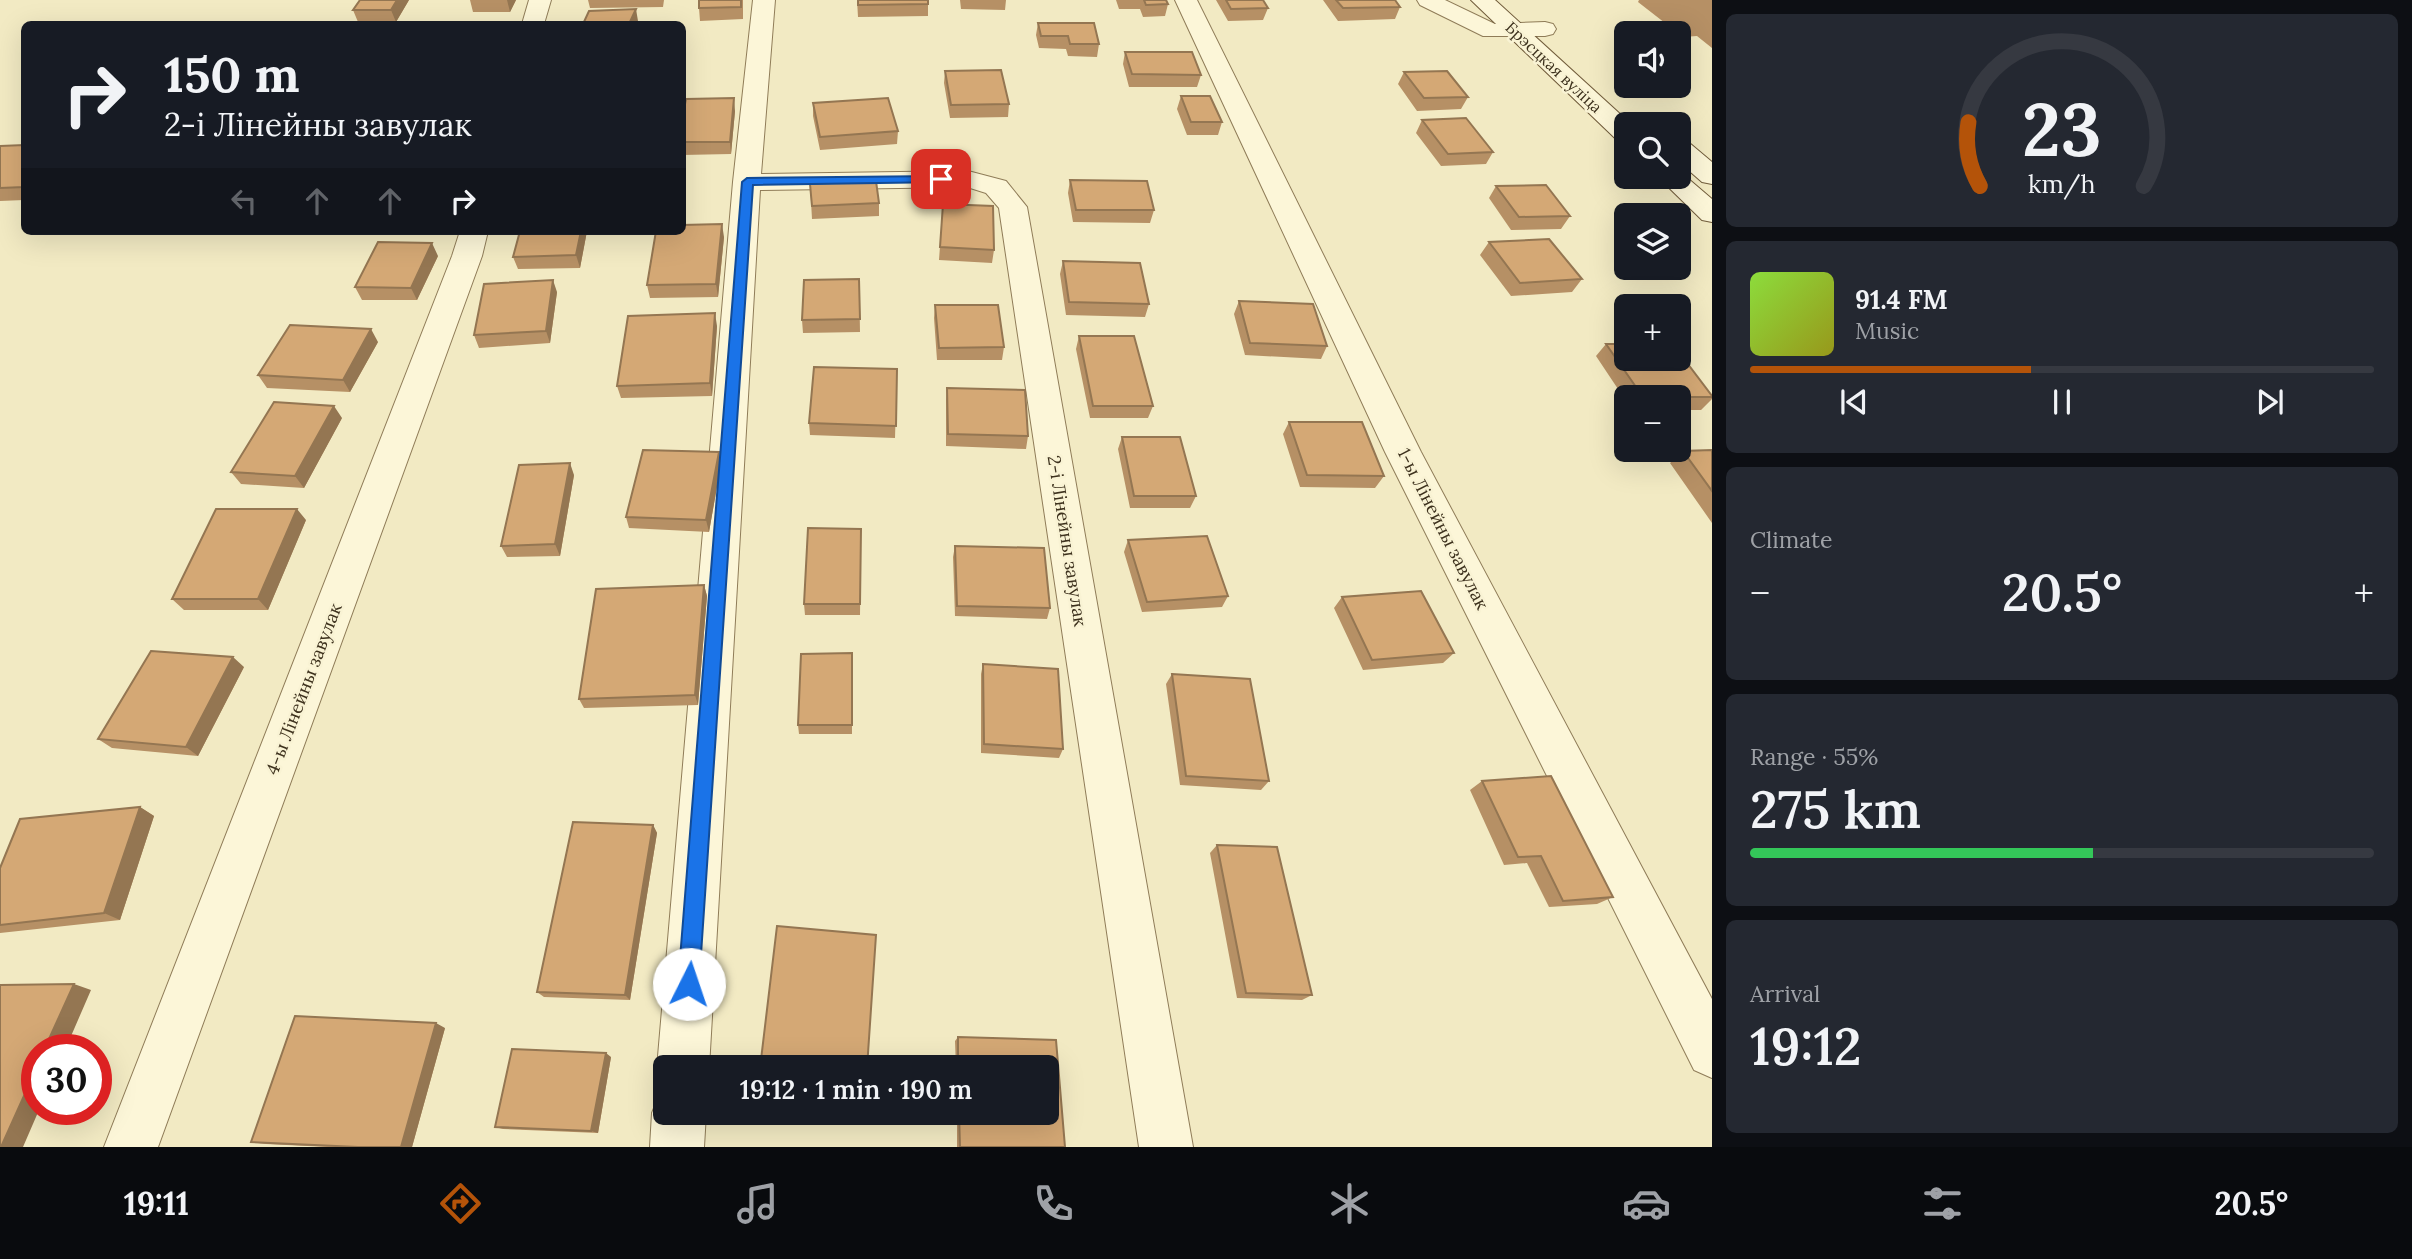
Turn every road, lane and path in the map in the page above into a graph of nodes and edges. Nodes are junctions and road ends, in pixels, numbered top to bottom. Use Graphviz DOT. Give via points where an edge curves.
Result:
graph roads {
  1 [pos="540,0"];
  2 [pos="764,0"];
  3 [pos="1186,0"];
  4 [pos="1428,0"];
  5 [pos="1482,0"];
  6 [pos="1513,0"];
  7 [pos="534,21"];
  8 [pos="1545,29"];
  9 [pos="1516,32"];
  10 [pos="1584,64"];
  11 [pos="1614,123"];
  12 [pos="1691,157"];
  13 [pos="1712,176"];
  14 [pos="747,182"];
  15 [pos="1685,189"];
  16 [pos="1712,214"];
  17 [pos="473,235"];
  18 [pos="1712,1052"];
  19 [pos="684,1055"];
  20 [pos="679,1125"];
  21 [pos="131,1147"];
  22 [pos="677,1147"];
  23 [pos="1166,1147"];
  1 -- 7 [label="street"];
  2 -- 14 [label="street"];
  3 -- 18 [label="street, 1-ы Лінейны завулак" via="1403,452"];
  4 -- 9 [label="street" via="1483,29"];
  5 -- 9 [label="street, Брэсцкая вуліца"];
  6 -- 8 [label="street, Брэсцкая вуліца"];
  8 -- 9 [label="street"];
  8 -- 10 [label="street, Брэсцкая вуліца"];
  9 -- 11 [label="street, Брэсцкая вуліца"];
  12 -- 13 [label="street"];
  14 -- 19 [label="street"];
  14 -- 23 [label="street, 2-і Лінейны завулак" via="968,179 996,187 1013,207"];
  15 -- 16 [label="street"];
  17 -- 21 [label="street, 4-ы Лінейны завулак"];
  20 -- 22 [label="street"];
}
